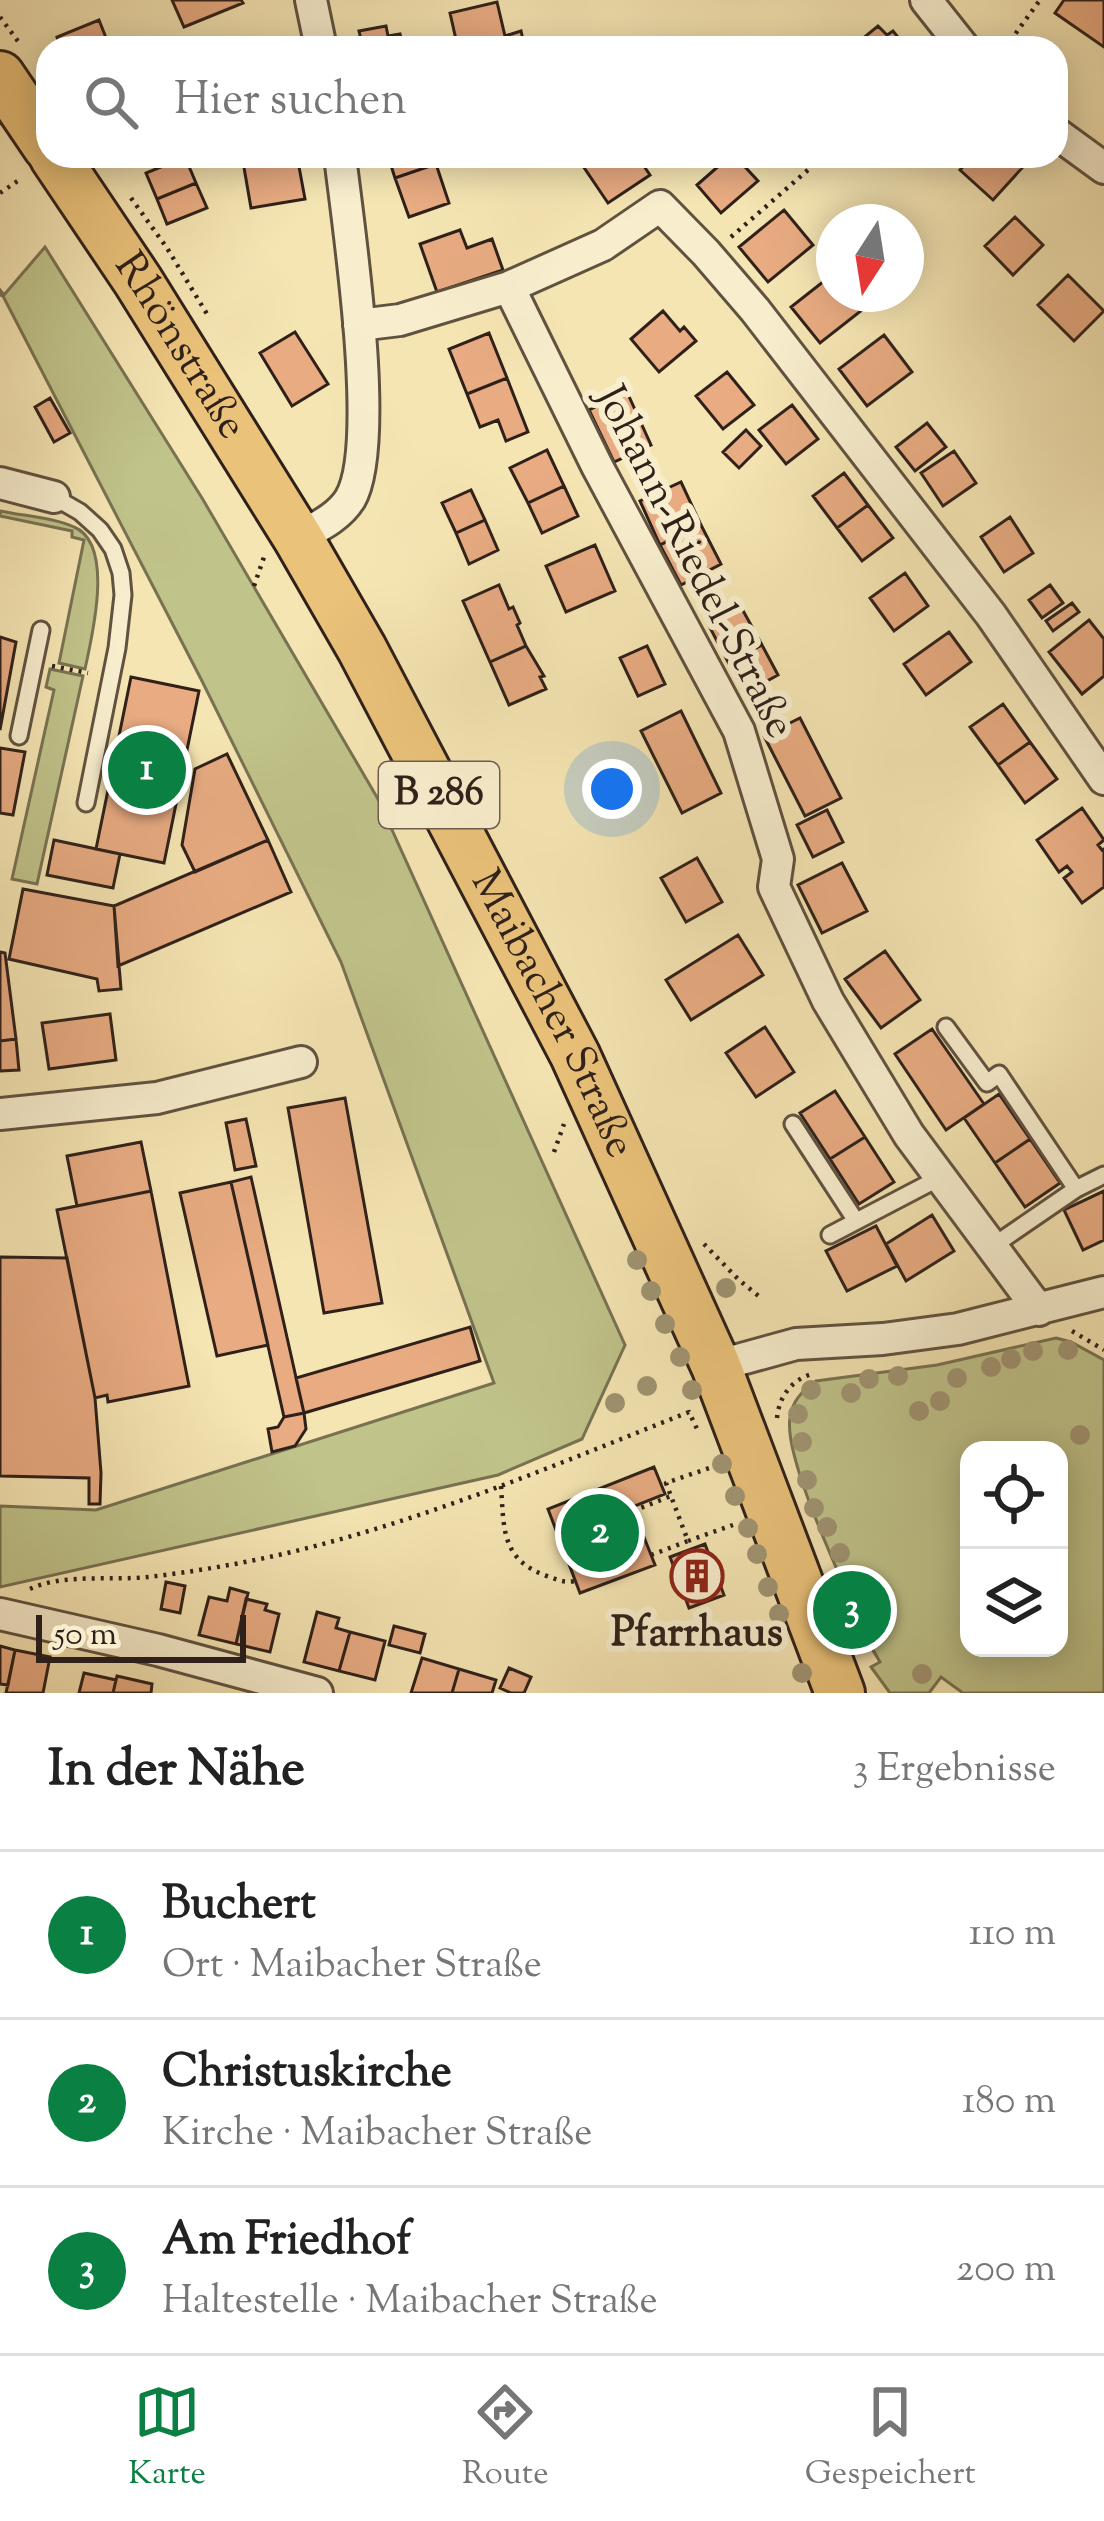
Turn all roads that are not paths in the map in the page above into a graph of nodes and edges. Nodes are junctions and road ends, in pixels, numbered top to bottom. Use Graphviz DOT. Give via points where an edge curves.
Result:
graph roads {
  1 [pos="311,0"];
  2 [pos="926,0"];
  3 [pos="318,36"];
  4 [pos="954,36"];
  5 [pos="0,76"];
  6 [pos="1068,142"];
  7 [pos="36,145"];
  8 [pos="50,168"];
  9 [pos="341,168"];
  10 [pos="1104,168"];
  11 [pos="509,287"];
  12 [pos="359,325"];
  13 [pos="0,483"];
  14 [pos="53,497"];
  15 [pos="282,546"];
  16 [pos="41,630"];
  17 [pos="19,736"];
  18 [pos="1104,779"];
  19 [pos="86,803"];
  20 [pos="946,1027"];
  21 [pos="301,1062"];
  22 [pos="0,1114"];
  23 [pos="793,1124"];
  24 [pos="1104,1175"];
  25 [pos="941,1177"];
  26 [pos="1076,1189"];
  27 [pos="856,1221"];
  28 [pos="830,1235"];
  29 [pos="993,1246"];
  30 [pos="1104,1293"];
  31 [pos="1050,1318"];
  32 [pos="716,1366"];
  33 [pos="3,1614"];
  34 [pos="317,1693"];
  35 [pos="840,1693"];
  1 -- 3 [label="street"];
  2 -- 4 [label="street"];
  5 -- 7 [label="main road, Rhönstraße / B 286"];
  6 -- 10 [label="street"];
  8 -- 15 [label="main road, Rhönstraße / B 286" via="138,281"];
  9 -- 12 [label="street"];
  11 -- 12 [label="street"];
  11 -- 18 [label="street" via="603,245 660,206 755,310 991,615"];
  11 -- 25 [label="street, Johann-Riedel-Straße" via="739,731 778,859 774,887 828,1001"];
  12 -- 15 [label="street" via="357,484 330,520"];
  13 -- 14 [label="street"];
  14 -- 19 [label="lane" via="100,530 121,573 117,648"];
  15 -- 32 [label="main road, Maibacher Straße / B 286" via="362,649 575,1055"];
  16 -- 17 [label="lane"];
  20 -- 26 [label="lane" via="987,1083 999,1074"];
  21 -- 22 [label="street" via="157,1098"];
  23 -- 27 [label="lane"];
  24 -- 26 [label="lane"];
  25 -- 27 [label="lane"];
  25 -- 29 [label="street, Johann-Riedel-Straße"];
  26 -- 29 [label="lane"];
  27 -- 28 [label="lane"];
  29 -- 31 [label="street, Johann-Riedel-Straße"];
  30 -- 31 [label="street"];
  31 -- 32 [label="street" via="796,1344"];
  32 -- 35 [label="main road, Maibacher Straße / B 286"];
  33 -- 34 [label="street"];
}
